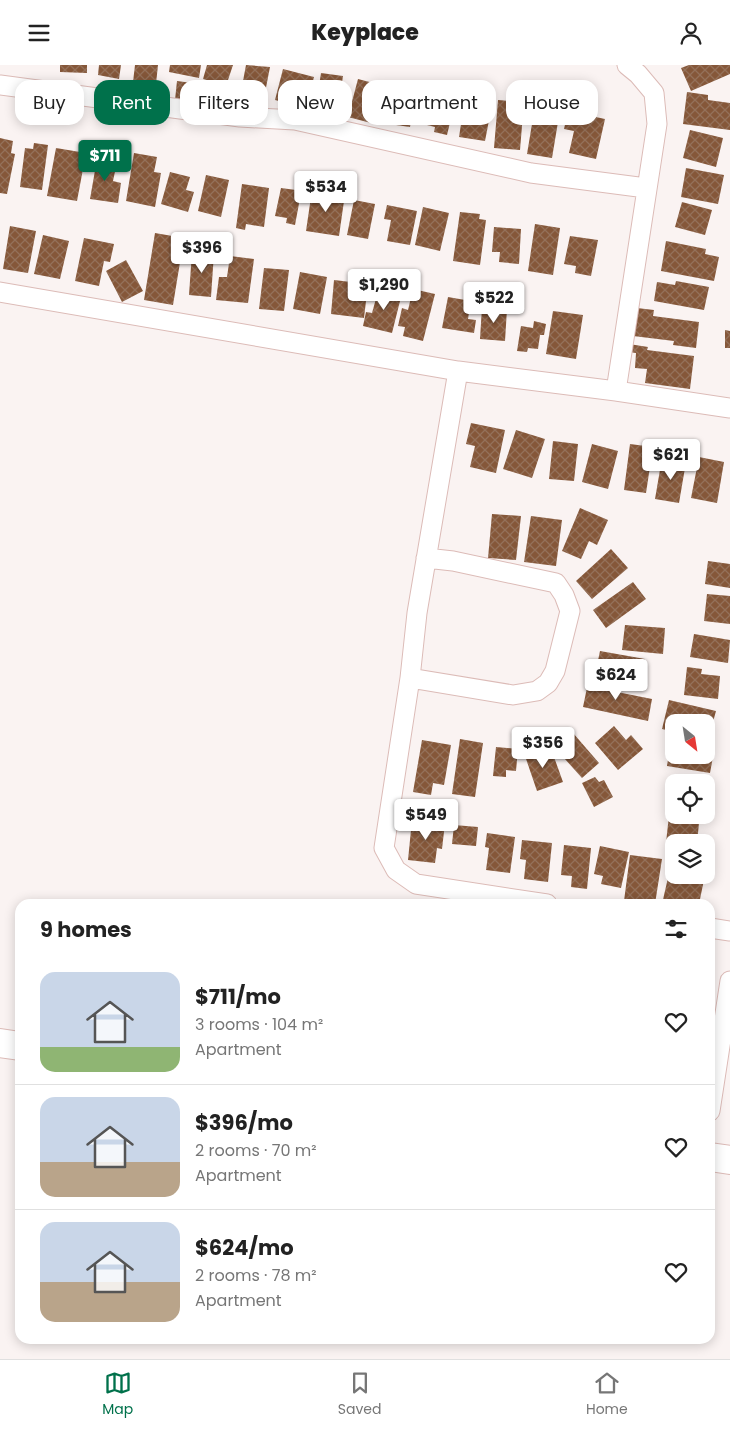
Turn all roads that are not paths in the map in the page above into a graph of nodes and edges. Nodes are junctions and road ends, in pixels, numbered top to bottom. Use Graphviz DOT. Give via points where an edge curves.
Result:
graph roads {
  1 [pos="628,65"];
  2 [pos="0,85"];
  3 [pos="646,188"];
  4 [pos="0,292"];
  5 [pos="458,371"];
  6 [pos="616,391"];
  7 [pos="730,408"];
  8 [pos="426,558"];
  9 [pos="410,677"];
  10 [pos="514,899"];
  11 [pos="715,929"];
  12 [pos="730,931"];
  13 [pos="730,981"];
  14 [pos="0,1043"];
  15 [pos="15,1045"];
  16 [pos="715,1078"];
  17 [pos="715,1158"];
  18 [pos="730,1160"];
  1 -- 3 [label="street" via="654,93 657,124"];
  2 -- 3 [label="street" via="240,117 295,121 531,173"];
  3 -- 6 [label="street"];
  4 -- 5 [label="street"];
  5 -- 6 [label="street"];
  5 -- 8 [label="street"];
  6 -- 7 [label="street"];
  8 -- 9 [label="street" via="416,613"];
  8 -- 9 [label="street" via="556,583 570,611 555,671 548,683 537,691 513,695"];
  9 -- 10 [label="street" via="384,848 396,870 416,884"];
  11 -- 12 [label="street"];
  13 -- 16 [label="street"];
  14 -- 15 [label="street"];
  17 -- 18 [label="street"];
}
